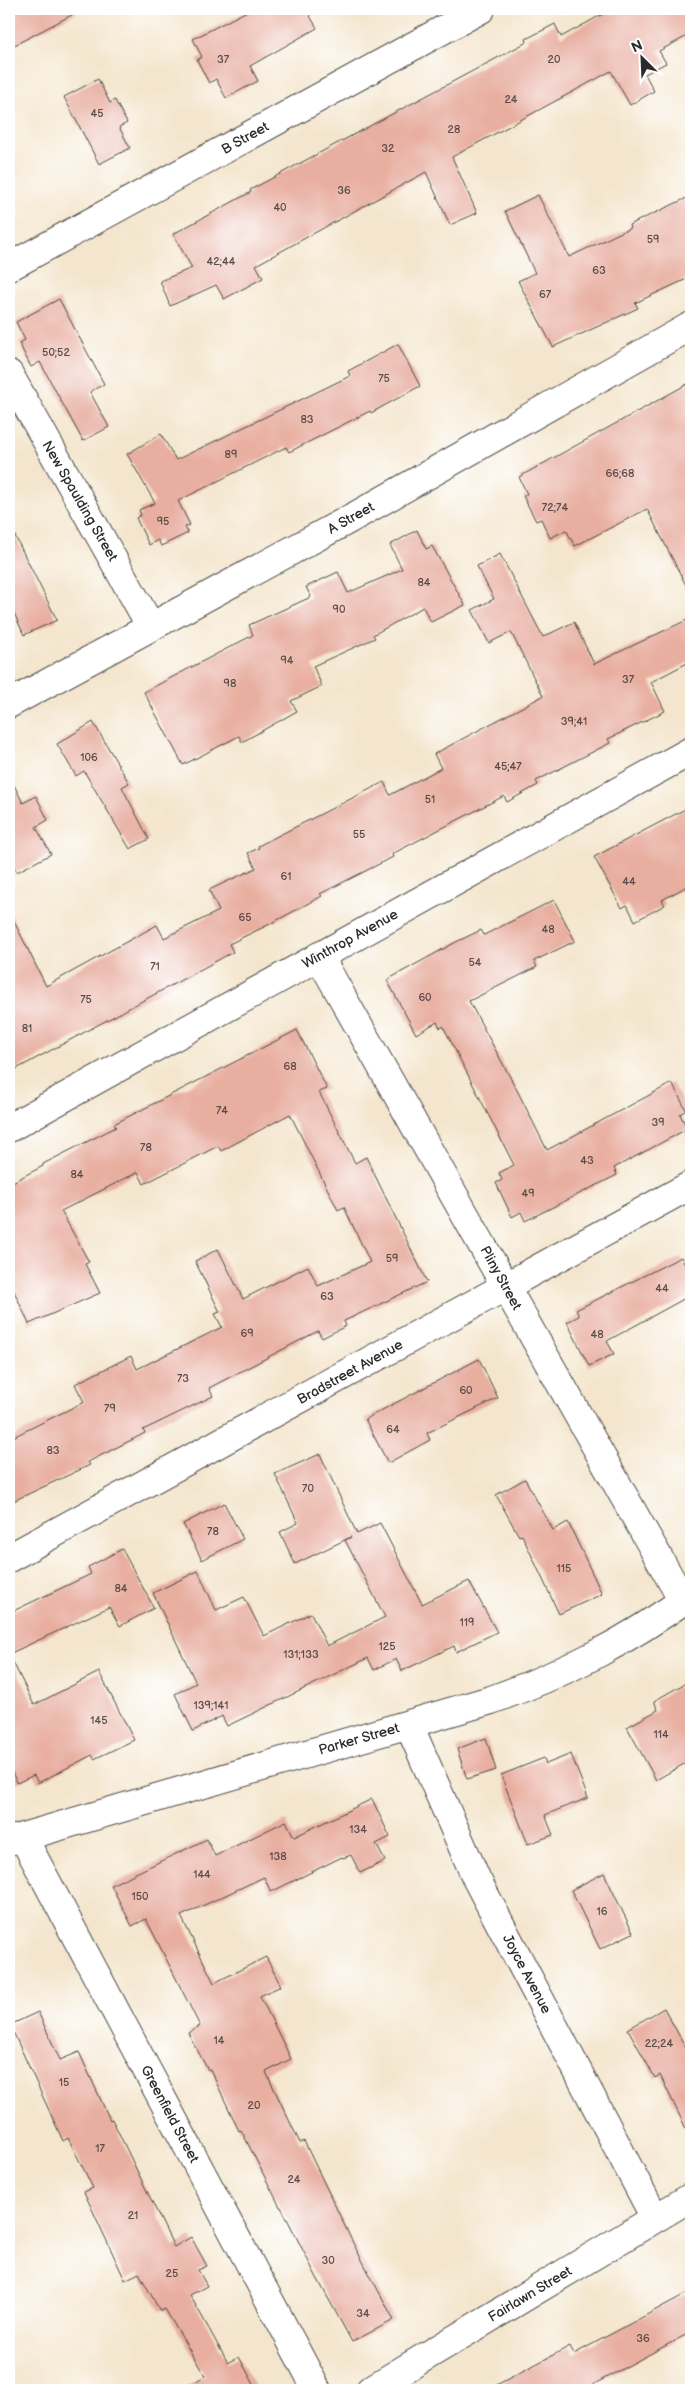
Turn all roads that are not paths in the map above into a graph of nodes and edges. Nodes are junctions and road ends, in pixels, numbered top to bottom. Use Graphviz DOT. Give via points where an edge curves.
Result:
graph roads {
  1 [pos="480,9"];
  2 [pos="9,268"];
  3 [pos="691,326"];
  4 [pos="9,374"];
  5 [pos="152,627"];
  6 [pos="9,704"];
  7 [pos="691,751"];
  8 [pos="320,956"];
  9 [pos="9,1128"];
  10 [pos="691,1185"];
  11 [pos="506,1287"];
  12 [pos="9,1558"];
  13 [pos="687,1598"];
  14 [pos="410,1725"];
  15 [pos="16,1839"];
  16 [pos="691,2197"];
  17 [pos="655,2218"];
  18 [pos="317,2390"];
  19 [pos="370,2390"];
  1 -- 2 [label="street, B Street"];
  3 -- 5 [label="street, A Street"];
  4 -- 5 [label="street, New Spaulding Street"];
  5 -- 6 [label="street, A Street"];
  7 -- 8 [label="street, Winthrop Avenue"];
  8 -- 9 [label="street, Winthrop Avenue"];
  8 -- 11 [label="street, Pliny Street"];
  10 -- 11 [label="street, Bradstreet Avenue"];
  11 -- 12 [label="street, Bradstreet Avenue"];
  11 -- 13 [label="street, Pliny Street"];
  13 -- 14 [label="street, Parker Street" via="648,1626 544,1681"];
  14 -- 15 [label="street, Parker Street"];
  14 -- 17 [label="street, Joyce Avenue" via="477,1880"];
  15 -- 18 [label="street, Greenfield Street"];
  16 -- 17 [label="street, Fairlawn Street"];
  17 -- 19 [label="street, Fairlawn Street"];
}
